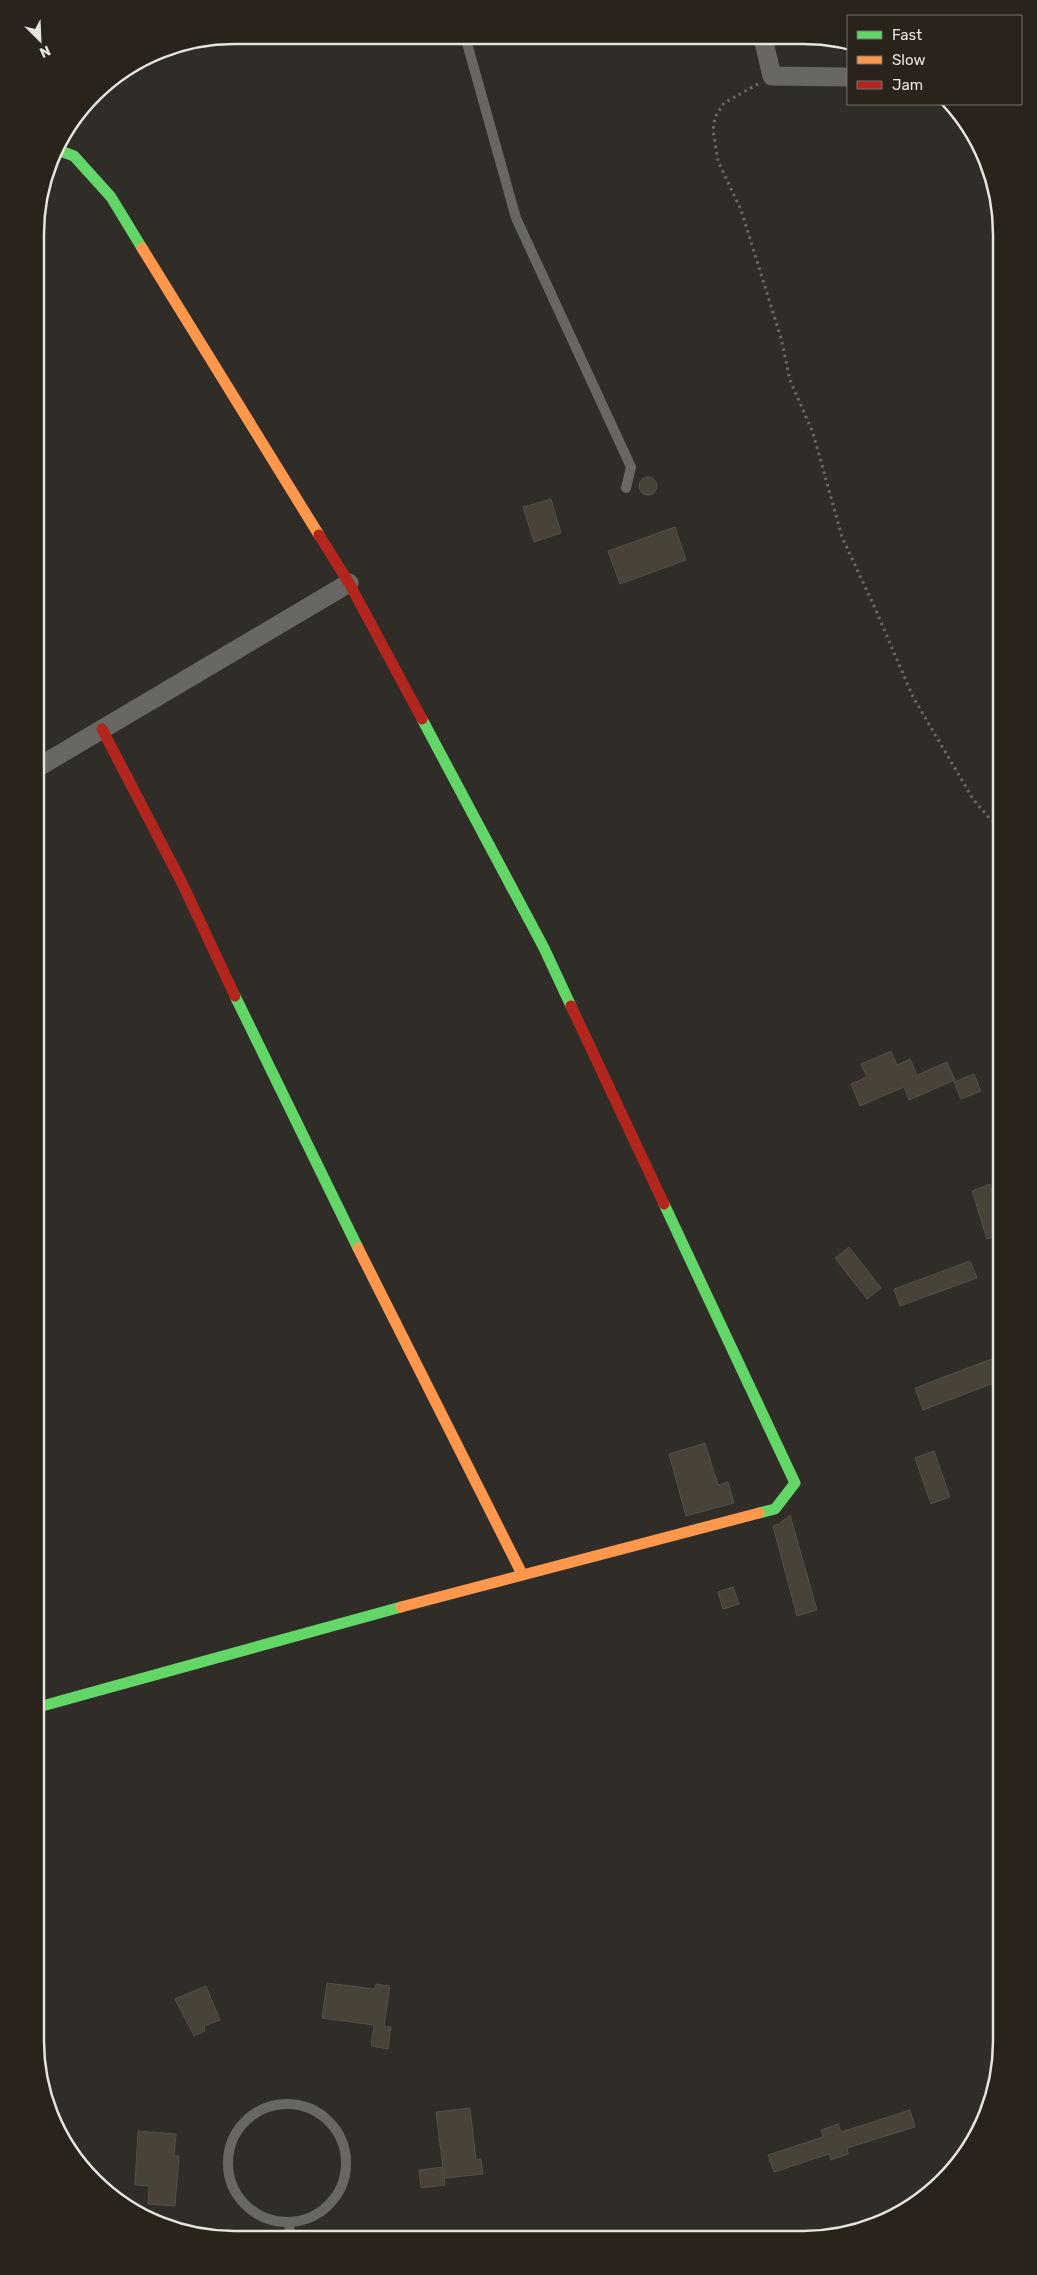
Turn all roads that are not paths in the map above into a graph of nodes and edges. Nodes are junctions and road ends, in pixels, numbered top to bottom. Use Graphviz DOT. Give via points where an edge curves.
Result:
graph roads {
  1 [pos="467,44"];
  2 [pos="764,44"];
  3 [pos="847,77"];
  4 [pos="62,152"];
  5 [pos="626,488"];
  6 [pos="349,583"];
  7 [pos="102,729"];
  8 [pos="44,764"];
  9 [pos="522,1574"];
  10 [pos="44,1706"];
  11 [pos="289,2222"];
  12 [pos="290,2231"];
  1 -- 5 [label="lane" via="516,218 631,467"];
  2 -- 3 [label="street" via="772,76"];
  4 -- 6 [label="street" via="74,156 111,197"];
  6 -- 7 [label="street"];
  6 -- 9 [label="street" via="544,948 795,1483 775,1509"];
  7 -- 8 [label="street"];
  7 -- 9 [label="street" via="182,884 364,1261"];
  9 -- 10 [label="street"];
  11 -- 11 [label="lane" via="266,2218 246,2206 233,2187 228,2164 232,2141 244,2122 263,2108 286,2103 309,2107 329,2119 342,2138 347,2161 343,2184 331,2204 312,2217"];
  11 -- 12 [label="lane"];
}
